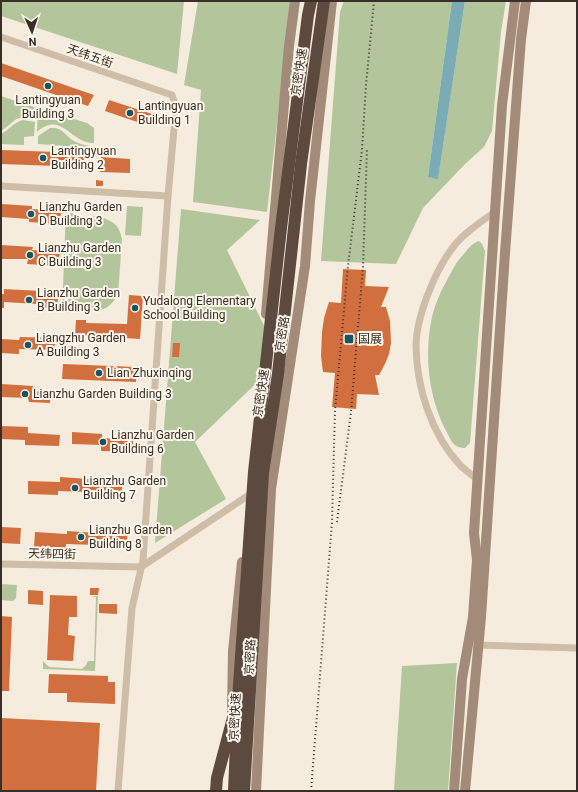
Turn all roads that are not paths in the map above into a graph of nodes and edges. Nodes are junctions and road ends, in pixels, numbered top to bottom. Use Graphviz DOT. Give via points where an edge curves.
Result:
graph roads {
  1 [pos="296,1"];
  2 [pos="311,1"];
  3 [pos="324,1"];
  4 [pos="332,1"];
  5 [pos="515,1"];
  6 [pos="526,1"];
  7 [pos="1,38"];
  8 [pos="1,186"];
  9 [pos="168,196"];
  10 [pos="496,211"];
  11 [pos="478,480"];
  12 [pos="249,495"];
  13 [pos="1,564"];
  14 [pos="141,568"];
  15 [pos="478,645"];
  16 [pos="577,648"];
  17 [pos="238,699"];
  18 [pos="118,791"];
  19 [pos="216,791"];
  20 [pos="230,791"];
  21 [pos="234,791"];
  22 [pos="244,791"];
  23 [pos="256,791"];
  24 [pos="454,791"];
  25 [pos="465,791"];
  1 -- 12 [label="street, 京密路" via="289,46"];
  2 -- 17 [label="highway, 京密快速" via="281,228 254,472"];
  3 -- 22 [label="highway, 京密快速" via="301,164 278,374 263,473"];
  4 -- 23 [label="street, 京密路" via="310,201 306,266 271,489"];
  5 -- 10 [label="street" via="502,105"];
  6 -- 15 [label="street" via="521,39"];
  7 -- 9 [label="street, 天纬五街" via="172,95 176,107"];
  8 -- 9 [label="street"];
  9 -- 14 [label="street"];
  10 -- 11 [label="street"];
  10 -- 11 [label="street" via="474,226 454,246 437,274 419,321 416,347 420,384 431,420 459,464"];
  11 -- 24 [label="street" via="474,533 476,560 473,617 462,680"];
  12 -- 14 [label="street"];
  12 -- 20 [label="street, 京密路" via="233,651"];
  13 -- 14 [label="street, 天纬四街"];
  14 -- 18 [label="street" via="132,608"];
  15 -- 16 [label="street"];
  15 -- 25 [label="street"];
  17 -- 19 [label="highway, bridge" via="217,778"];
  17 -- 21 [label="highway, 京密快速, bridge"];
}
